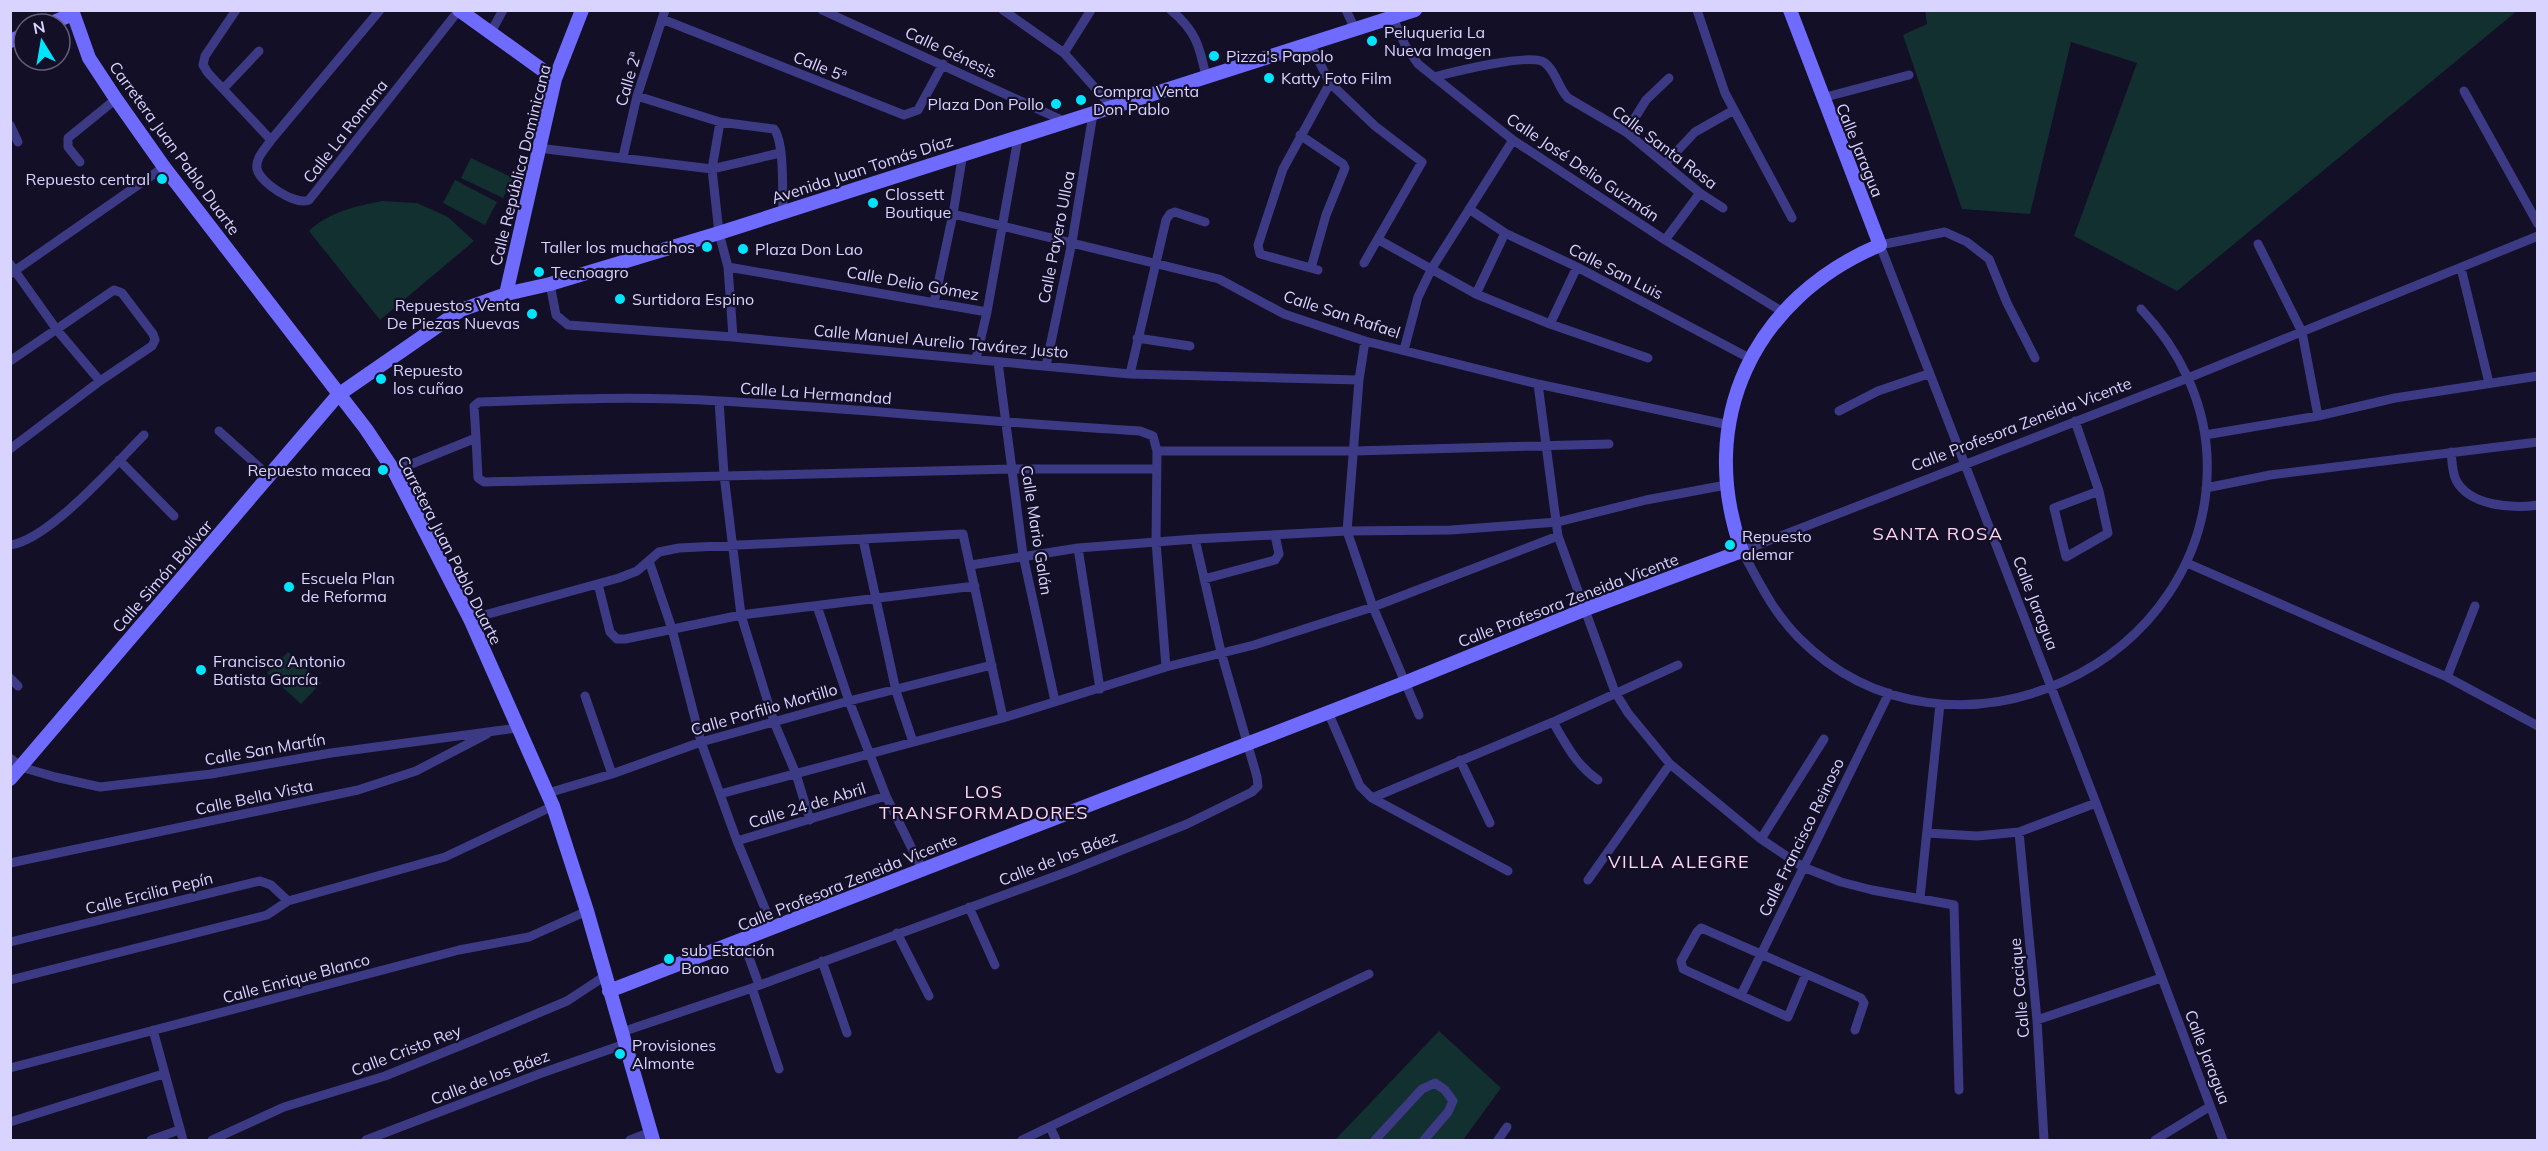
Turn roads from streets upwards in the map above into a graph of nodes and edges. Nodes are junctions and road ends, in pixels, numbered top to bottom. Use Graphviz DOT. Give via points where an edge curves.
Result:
graph roads {
  1 [pos="236,10"];
  2 [pos="380,10"];
  3 [pos="459,10"];
  4 [pos="503,10"];
  5 [pos="582,10"];
  6 [pos="822,10"];
  7 [pos="1091,10"];
  8 [pos="1346,10"];
  9 [pos="1415,10"];
  10 [pos="1697,10"];
  11 [pos="1790,10"];
  12 [pos="1005,11"];
  13 [pos="1172,11"];
  14 [pos="72,12"];
  15 [pos="663,15"];
  16 [pos="1393,18"];
  17 [pos="1355,29"];
  18 [pos="491,32"];
  19 [pos="1310,44"];
  20 [pos="259,51"];
  21 [pos="1064,53"];
  22 [pos="943,64"];
  23 [pos="1909,75"];
  24 [pos="1206,77"];
  25 [pos="1434,77"];
  26 [pos="1669,78"];
  27 [pos="555,79"];
  28 [pos="1330,83"];
  29 [pos="223,89"];
  30 [pos="2464,91"];
  31 [pos="637,96"];
  32 [pos="1822,98"];
  33 [pos="116,99"];
  34 [pos="1112,107"];
  35 [pos="1734,110"];
  36 [pos="1093,114"];
  37 [pos="720,122"];
  38 [pos="1066,122"];
  39 [pos="10,125"];
  40 [pos="1626,132"];
  41 [pos="1300,135"];
  42 [pos="1018,138"];
  43 [pos="271,140"];
  44 [pos="1513,140"];
  45 [pos="18,142"];
  46 [pos="538,148"];
  47 [pos="780,153"];
  48 [pos="963,153"];
  49 [pos="623,157"];
  50 [pos="80,162"];
  51 [pos="1665,164"];
  52 [pos="164,167"];
  53 [pos="712,169"];
  54 [pos="1700,194"];
  55 [pos="1723,208"];
  56 [pos="1469,209"];
  57 [pos="783,212"];
  58 [pos="953,214"];
  59 [pos="1792,218"];
  60 [pos="1205,222"];
  61 [pos="2538,224"];
  62 [pos="1003,226"];
  63 [pos="719,233"];
  64 [pos="1505,233"];
  65 [pos="2538,236"];
  66 [pos="1379,240"];
  67 [pos="1665,240"];
  68 [pos="1072,242"];
  69 [pos="2258,244"];
  70 [pos="1880,245"];
  71 [pos="1154,263"];
  72 [pos="1364,263"];
  73 [pos="728,267"];
  74 [pos="1577,267"];
  75 [pos="1432,268"];
  76 [pos="2461,268"];
  77 [pos="12,269"];
  78 [pos="550,284"];
  79 [pos="506,294"];
  80 [pos="1476,294"];
  81 [pos="934,303"];
  82 [pos="2141,309"];
  83 [pos="987,312"];
  84 [pos="1783,312"];
  85 [pos="1550,324"];
  86 [pos="57,330"];
  87 [pos="2302,332"];
  88 [pos="733,337"];
  89 [pos="1137,338"];
  90 [pos="1365,341"];
  91 [pos="1190,346"];
  92 [pos="1404,350"];
  93 [pos="1648,358"];
  94 [pos="2035,358"];
  95 [pos="976,359"];
  96 [pos="1751,359"];
  97 [pos="10,362"];
  98 [pos="998,362"];
  99 [pos="1046,366"];
  100 [pos="1130,374"];
  101 [pos="1928,374"];
  102 [pos="2538,376"];
  103 [pos="2188,378"];
  104 [pos="1359,380"];
  105 [pos="100,381"];
  106 [pos="2488,383"];
  107 [pos="1538,384"];
  108 [pos="338,395"];
  109 [pos="719,400"];
  110 [pos="1839,411"];
  111 [pos="2318,416"];
  112 [pos="2075,421"];
  113 [pos="1006,423"];
  114 [pos="1729,425"];
  115 [pos="219,431"];
  116 [pos="144,435"];
  117 [pos="2205,435"];
  118 [pos="476,438"];
  119 [pos="2538,442"];
  120 [pos="1609,444"];
  121 [pos="1547,446"];
  122 [pos="10,449"];
  123 [pos="1354,451"];
  124 [pos="1157,452"];
  125 [pos="2451,452"];
  126 [pos="119,460"];
  127 [pos="1964,464"];
  128 [pos="1012,469"];
  129 [pos="1155,469"];
  130 [pos="394,471"];
  131 [pos="724,475"];
  132 [pos="269,476"];
  133 [pos="1726,484"];
  134 [pos="2206,488"];
  135 [pos="2099,491"];
  136 [pos="2538,505"];
  137 [pos="174,516"];
  138 [pos="1558,522"];
  139 [pos="1347,531"];
  140 [pos="1275,534"];
  141 [pos="1558,536"];
  142 [pos="863,539"];
  143 [pos="1195,539"];
  144 [pos="1156,542"];
  145 [pos="10,544"];
  146 [pos="733,544"];
  147 [pos="1078,548"];
  148 [pos="1742,551"];
  149 [pos="1023,555"];
  150 [pos="650,561"];
  151 [pos="2187,563"];
  152 [pos="971,564"];
  153 [pos="1204,579"];
  154 [pos="598,584"];
  155 [pos="975,586"];
  156 [pos="878,599"];
  157 [pos="817,606"];
  158 [pos="2475,606"];
  159 [pos="1373,607"];
  160 [pos="1586,609"];
  161 [pos="741,615"];
  162 [pos="470,619"];
  163 [pos="672,629"];
  164 [pos="1221,652"];
  165 [pos="992,665"];
  166 [pos="1678,665"];
  167 [pos="1166,667"];
  168 [pos="2447,677"];
  169 [pos="10,678"];
  170 [pos="1404,683"];
  171 [pos="18,686"];
  172 [pos="2050,686"];
  173 [pos="1100,689"];
  174 [pos="897,691"];
  175 [pos="1615,692"];
  176 [pos="1889,693"];
  177 [pos="585,696"];
  178 [pos="849,701"];
  179 [pos="1055,701"];
  180 [pos="1940,704"];
  181 [pos="1328,712"];
  182 [pos="1419,715"];
  183 [pos="1004,718"];
  184 [pos="774,722"];
  185 [pos="1552,722"];
  186 [pos="2536,723"];
  187 [pos="517,728"];
  188 [pos="495,730"];
  189 [pos="1824,739"];
  190 [pos="701,742"];
  191 [pos="913,742"];
  192 [pos="1248,742"];
  193 [pos="870,754"];
  194 [pos="1460,760"];
  195 [pos="16,763"];
  196 [pos="1670,764"];
  197 [pos="612,774"];
  198 [pos="796,774"];
  199 [pos="10,779"];
  200 [pos="1598,780"];
  201 [pos="720,794"];
  202 [pos="886,796"];
  203 [pos="1372,798"];
  204 [pos="551,800"];
  205 [pos="2096,803"];
  206 [pos="810,820"];
  207 [pos="1490,823"];
  208 [pos="2019,832"];
  209 [pos="1927,833"];
  210 [pos="1761,839"];
  211 [pos="737,841"];
  212 [pos="10,864"];
  213 [pos="1803,867"];
  214 [pos="922,869"];
  215 [pos="1508,871"];
  216 [pos="1588,880"];
  217 [pos="1920,898"];
  218 [pos="288,901"];
  219 [pos="969,907"];
  220 [pos="587,911"];
  221 [pos="773,928"];
  222 [pos="897,933"];
  223 [pos="743,941"];
  224 [pos="10,942"];
  225 [pos="1761,954"];
  226 [pos="822,961"];
  227 [pos="995,965"];
  228 [pos="1369,974"];
  229 [pos="1806,974"];
  230 [pos="605,976"];
  231 [pos="2161,978"];
  232 [pos="10,980"];
  233 [pos="755,987"];
  234 [pos="609,991"];
  235 [pos="1741,995"];
  236 [pos="929,996"];
  237 [pos="2037,1020"];
  238 [pos="153,1030"];
  239 [pos="1855,1030"];
  240 [pos="847,1033"];
  241 [pos="624,1038"];
  242 [pos="10,1068"];
  243 [pos="778,1069"];
  244 [pos="163,1074"];
  245 [pos="1959,1090"];
  246 [pos="2209,1107"];
  247 [pos="10,1122"];
  248 [pos="1050,1127"];
  249 [pos="1507,1127"];
  250 [pos="179,1130"];
  251 [pos="652,1136"];
  252 [pos="151,1140"];
  253 [pos="183,1140"];
  254 [pos="212,1140"];
  255 [pos="366,1140"];
  256 [pos="630,1140"];
  257 [pos="1022,1140"];
  258 [pos="1056,1140"];
  259 [pos="1376,1140"];
  260 [pos="1424,1140"];
  261 [pos="1498,1140"];
  262 [pos="2044,1140"];
  263 [pos="2155,1140"];
  264 [pos="2223,1140"];
  1 -- 29 [label="street" via="203,65"];
  2 -- 43 [label="street, Calle La Romana"];
  3 -- 18 [label="street"];
  3 -- 43 [label="street, Calle La Romana" via="309,200 294,201 262,178 257,161"];
  4 -- 18 [label="street"];
  5 -- 27 [label="street, Calle República Dominicana"];
  6 -- 22 [label="street, Calle Génesis"];
  7 -- 21 [label="street"];
  8 -- 17 [label="street"];
  9 -- 16 [label="street, Avenida Juan Tomás Díaz"];
  10 -- 35 [label="street"];
  11 -- 32 [label="street, Calle Jaragua"];
  12 -- 21 [label="street"];
  13 -- 24 [label="street" via="1199,43"];
  14 -- 33 [label="street, Carretera Juan Pablo Duarte" via="89,58"];
  15 -- 22 [label="street, Calle 5ª" via="904,115 918,110"];
  15 -- 31 [label="street, Calle 2ª"];
  16 -- 17 [label="street, Avenida Juan Tomás Díaz"];
  16 -- 25 [label="street, Calle José Delio Guzmán" via="1418,64"];
  17 -- 19 [label="street, Avenida Juan Tomás Díaz"];
  18 -- 27 [label="street"];
  19 -- 24 [label="street, Avenida Juan Tomás Díaz"];
  19 -- 28 [label="street"];
  20 -- 29 [label="street"];
  21 -- 34 [label="street"];
  22 -- 38 [label="street, Calle Génesis"];
  23 -- 32 [label="street"];
  24 -- 34 [label="street, Avenida Juan Tomás Díaz"];
  25 -- 40 [label="street, Calle Santa Rosa" via="1485,65 1545,62 1568,98"];
  25 -- 44 [label="street, Calle José Delio Guzmán"];
  26 -- 40 [label="street" via="1646,100"];
  27 -- 46 [label="street, Calle República Dominicana"];
  28 -- 41 [label="street"];
  28 -- 66 [label="street" via="1375,126 1422,162"];
  29 -- 43 [label="street"];
  30 -- 61 [label="street"];
  31 -- 37 [label="street"];
  31 -- 49 [label="street, Calle 2ª"];
  32 -- 70 [label="street, Calle Jaragua"];
  33 -- 50 [label="street" via="68,138 68,147"];
  33 -- 52 [label="street, Carretera Juan Pablo Duarte"];
  34 -- 36 [label="street, Avenida Juan Tomás Díaz"];
  35 -- 51 [label="street" via="1695,132"];
  35 -- 59 [label="street"];
  36 -- 38 [label="street, Avenida Juan Tomás Díaz"];
  36 -- 68 [label="street, Calle Payero Ulloa"];
  37 -- 47 [label="street" via="774,129"];
  37 -- 53 [label="street"];
  38 -- 42 [label="street, Avenida Juan Tomás Díaz"];
  39 -- 45 [label="street"];
  40 -- 51 [label="street, Calle Santa Rosa"];
  41 -- 41 [label="street" via="1283,169 1258,245 1260,254 1314,269 1326,214 1345,168"];
  42 -- 48 [label="street, Avenida Juan Tomás Díaz"];
  42 -- 62 [label="street"];
  44 -- 56 [label="street"];
  44 -- 67 [label="street, Calle José Delio Guzmán"];
  46 -- 49 [label="street"];
  46 -- 79 [label="street, Calle República Dominicana"];
  47 -- 53 [label="street"];
  47 -- 57 [label="street"];
  48 -- 57 [label="street, Avenida Juan Tomás Díaz"];
  48 -- 58 [label="street"];
  49 -- 53 [label="street"];
  51 -- 54 [label="street, Calle Santa Rosa"];
  52 -- 77 [label="street"];
  52 -- 108 [label="street, Carretera Juan Pablo Duarte"];
  53 -- 63 [label="street"];
  54 -- 55 [label="street, Calle Santa Rosa"];
  54 -- 67 [label="street"];
  56 -- 64 [label="street, Calle San Luis"];
  56 -- 75 [label="street"];
  57 -- 63 [label="street, Avenida Juan Tomás Díaz"];
  58 -- 62 [label="street, Calle San Rafael"];
  58 -- 81 [label="street"];
  60 -- 71 [label="street" via="1175,212 1170,214"];
  62 -- 68 [label="street, Calle San Rafael"];
  62 -- 83 [label="street"];
  63 -- 73 [label="street"];
  63 -- 78 [label="street, Avenida Juan Tomás Díaz"];
  64 -- 74 [label="street, Calle San Luis"];
  64 -- 80 [label="street"];
  65 -- 76 [label="street, Calle Profesora Zeneida Vicente"];
  66 -- 72 [label="street"];
  66 -- 75 [label="street"];
  67 -- 84 [label="street, Calle José Delio Guzmán"];
  68 -- 71 [label="street, Calle San Rafael"];
  68 -- 99 [label="street, Calle Payero Ulloa"];
  69 -- 87 [label="street"];
  70 -- 84 [label="street" via="1825,274"];
  70 -- 94 [label="street" via="1945,232 1974,248 1989,259"];
  70 -- 101 [label="street, Calle Jaragua"];
  71 -- 89 [label="street"];
  71 -- 90 [label="street, Calle San Rafael" via="1219,279 1284,314"];
  73 -- 81 [label="street, Calle Delio Gómez"];
  73 -- 88 [label="street"];
  74 -- 85 [label="street"];
  74 -- 96 [label="street, Calle San Luis"];
  75 -- 80 [label="street"];
  75 -- 92 [label="street" via="1418,297"];
  76 -- 87 [label="street, Calle Profesora Zeneida Vicente"];
  76 -- 106 [label="street"];
  77 -- 86 [label="street"];
  78 -- 79 [label="street, Avenida Juan Tomás Díaz"];
  78 -- 88 [label="street, Calle Manuel Aurelio Tavárez Justo" via="556,315 568,325"];
  79 -- 108 [label="street, Avenida Juan Tomás Díaz" via="461,310"];
  80 -- 85 [label="street"];
  81 -- 83 [label="street, Calle Delio Gómez"];
  82 -- 103 [label="street" via="2165,338"];
  83 -- 95 [label="street"];
  84 -- 96 [label="street"];
  85 -- 93 [label="street"];
  86 -- 97 [label="street"];
  86 -- 105 [label="street"];
  86 -- 105 [label="street" via="106,294 122,293 155,340 152,346"];
  87 -- 103 [label="street, Calle Profesora Zeneida Vicente"];
  87 -- 111 [label="street"];
  88 -- 95 [label="street, Calle Manuel Aurelio Tavárez Justo"];
  89 -- 91 [label="street"];
  89 -- 100 [label="street"];
  90 -- 92 [label="street, Calle San Rafael"];
  90 -- 104 [label="street"];
  92 -- 107 [label="street, Calle San Rafael"];
  95 -- 98 [label="street, Calle Manuel Aurelio Tavárez Justo"];
  96 -- 114 [label="street"];
  98 -- 99 [label="street, Calle Manuel Aurelio Tavárez Justo"];
  98 -- 113 [label="street, Calle Mario Galán"];
  99 -- 100 [label="street, Calle Manuel Aurelio Tavárez Justo"];
  100 -- 104 [label="street, Calle Manuel Aurelio Tavárez Justo"];
  101 -- 110 [label="street"];
  101 -- 127 [label="street, Calle Jaragua"];
  102 -- 106 [label="street"];
  103 -- 112 [label="street, Calle Profesora Zeneida Vicente"];
  103 -- 117 [label="street"];
  104 -- 123 [label="street"];
  105 -- 122 [label="street"];
  106 -- 111 [label="street"];
  107 -- 114 [label="street, Calle San Rafael"];
  107 -- 121 [label="street"];
  108 -- 130 [label="street, Carretera Juan Pablo Duarte"];
  108 -- 132 [label="street, Calle Simón Bolívar"];
  109 -- 113 [label="street, Calle La Hermandad"];
  109 -- 118 [label="street, Calle La Hermandad" via="608,398 476,404"];
  109 -- 131 [label="street"];
  111 -- 117 [label="street"];
  112 -- 127 [label="street, Calle Profesora Zeneida Vicente"];
  112 -- 135 [label="street"];
  113 -- 124 [label="street, Calle La Hermandad" via="1140,431 1153,436"];
  113 -- 128 [label="street, Calle Mario Galán"];
  114 -- 133 [label="street"];
  115 -- 132 [label="street"];
  116 -- 126 [label="street"];
  117 -- 134 [label="street"];
  118 -- 130 [label="street"];
  118 -- 131 [label="street" via="478,478 484,482"];
  119 -- 125 [label="street"];
  120 -- 121 [label="street"];
  121 -- 123 [label="street"];
  121 -- 138 [label="street"];
  123 -- 124 [label="street"];
  123 -- 139 [label="street"];
  124 -- 129 [label="street"];
  125 -- 134 [label="street" via="2270,475"];
  125 -- 136 [label="street" via="2456,479 2472,495 2502,507"];
  126 -- 137 [label="street"];
  126 -- 145 [label="street" via="47,529 23,543"];
  127 -- 148 [label="street, Calle Profesora Zeneida Vicente"];
  127 -- 172 [label="street, Calle Jaragua"];
  128 -- 129 [label="street"];
  128 -- 131 [label="street"];
  128 -- 149 [label="street, Calle Mario Galán"];
  129 -- 144 [label="street"];
  130 -- 162 [label="street, Carretera Juan Pablo Duarte"];
  131 -- 146 [label="street"];
  132 -- 195 [label="street, Calle Simón Bolívar"];
  133 -- 138 [label="street"];
  133 -- 148 [label="street"];
  134 -- 151 [label="street" via="2200,526"];
  135 -- 135 [label="street" via="2108,533 2066,556 2054,508"];
  138 -- 139 [label="street" via="1450,530"];
  138 -- 141 [label="street"];
  139 -- 140 [label="street"];
  139 -- 159 [label="street"];
  140 -- 143 [label="street"];
  140 -- 153 [label="street" via="1279,554 1275,560"];
  141 -- 159 [label="street"];
  141 -- 160 [label="street"];
  142 -- 146 [label="street"];
  142 -- 152 [label="street" via="963,534"];
  142 -- 156 [label="street"];
  143 -- 144 [label="street"];
  143 -- 153 [label="street, Calle de los Báez"];
  144 -- 147 [label="street"];
  144 -- 167 [label="street"];
  146 -- 150 [label="street" via="678,548 660,552"];
  146 -- 161 [label="street"];
  147 -- 149 [label="street"];
  147 -- 173 [label="street"];
  148 -- 160 [label="street, Calle Profesora Zeneida Vicente"];
  148 -- 176 [label="street" via="1770,604 1799,639 1834,667"];
  149 -- 152 [label="street"];
  149 -- 179 [label="street, Calle Mario Galán"];
  150 -- 154 [label="street" via="637,571"];
  150 -- 163 [label="street"];
  151 -- 168 [label="street"];
  151 -- 172 [label="street" via="2160,608 2125,645 2081,673"];
  152 -- 155 [label="street"];
  153 -- 164 [label="street, Calle de los Báez"];
  154 -- 162 [label="street"];
  154 -- 163 [label="street" via="610,632 617,639"];
  155 -- 156 [label="street"];
  155 -- 165 [label="street"];
  156 -- 157 [label="street"];
  156 -- 174 [label="street"];
  157 -- 161 [label="street"];
  157 -- 178 [label="street"];
  158 -- 168 [label="street"];
  159 -- 164 [label="street"];
  159 -- 170 [label="street"];
  160 -- 170 [label="street, Calle Profesora Zeneida Vicente"];
  160 -- 175 [label="street"];
  161 -- 163 [label="street"];
  161 -- 184 [label="street"];
  162 -- 187 [label="street, Carretera Juan Pablo Duarte"];
  163 -- 190 [label="street"];
  164 -- 167 [label="street"];
  164 -- 192 [label="street, Calle de los Báez"];
  165 -- 174 [label="street, Calle Porfilio Mortillo"];
  165 -- 183 [label="street"];
  166 -- 175 [label="street"];
  167 -- 173 [label="street"];
  168 -- 186 [label="street"];
  169 -- 171 [label="street"];
  170 -- 181 [label="street, Calle Profesora Zeneida Vicente"];
  170 -- 182 [label="street"];
  172 -- 180 [label="street" via="1996,701"];
  172 -- 205 [label="street, Calle Jaragua"];
  173 -- 179 [label="street"];
  174 -- 178 [label="street, Calle Porfilio Mortillo"];
  174 -- 191 [label="street"];
  175 -- 185 [label="street"];
  175 -- 196 [label="street"];
  176 -- 180 [label="street"];
  176 -- 213 [label="street, Calle Francisco Reinoso"];
  177 -- 197 [label="street"];
  178 -- 184 [label="street, Calle Porfilio Mortillo"];
  178 -- 193 [label="street"];
  179 -- 183 [label="street"];
  180 -- 209 [label="street"];
  181 -- 192 [label="street, Calle Profesora Zeneida Vicente"];
  181 -- 203 [label="street" via="1360,786"];
  183 -- 191 [label="street"];
  184 -- 190 [label="street, Calle Porfilio Mortillo"];
  184 -- 198 [label="street"];
  185 -- 194 [label="street"];
  185 -- 200 [label="street" via="1575,760"];
  187 -- 188 [label="street, Calle San Martín"];
  187 -- 204 [label="street, Carretera Juan Pablo Duarte"];
  188 -- 195 [label="street, Calle San Martín" via="100,787"];
  188 -- 212 [label="street, Calle Bella Vista" via="416,771 358,790"];
  189 -- 210 [label="street"];
  190 -- 197 [label="street, Calle Porfilio Mortillo"];
  190 -- 201 [label="street"];
  191 -- 193 [label="street"];
  192 -- 214 [label="street, Calle Profesora Zeneida Vicente"];
  192 -- 219 [label="street, Calle de los Báez" via="1258,786 1252,792 1187,824"];
  193 -- 198 [label="street"];
  193 -- 202 [label="street"];
  194 -- 203 [label="street"];
  194 -- 207 [label="street"];
  195 -- 199 [label="street, Calle Simón Bolívar"];
  196 -- 210 [label="street"];
  196 -- 216 [label="street"];
  197 -- 204 [label="street, Calle Porfilio Mortillo"];
  198 -- 201 [label="street"];
  198 -- 206 [label="street"];
  201 -- 211 [label="street"];
  202 -- 206 [label="street, Calle 24 de Abril"];
  202 -- 214 [label="street"];
  203 -- 215 [label="street"];
  204 -- 218 [label="street" via="445,857"];
  204 -- 220 [label="street, Carretera Juan Pablo Duarte"];
  205 -- 208 [label="street"];
  205 -- 231 [label="street, Calle Jaragua"];
  206 -- 211 [label="street, Calle 24 de Abril"];
  208 -- 209 [label="street" via="1977,836"];
  208 -- 237 [label="street, Calle Cacique"];
  209 -- 217 [label="street"];
  210 -- 213 [label="street"];
  211 -- 221 [label="street"];
  213 -- 217 [label="street" via="1841,882"];
  213 -- 225 [label="street, Calle Francisco Reinoso"];
  214 -- 221 [label="street, Calle Profesora Zeneida Vicente"];
  217 -- 245 [label="street" via="1952,903 1954,907"];
  218 -- 224 [label="street, Calle Ercilia Pepín" via="271,885 260,881"];
  218 -- 232 [label="street" via="267,915"];
  219 -- 222 [label="street, Calle de los Báez"];
  219 -- 227 [label="street"];
  220 -- 230 [label="street, Carretera Juan Pablo Duarte"];
  220 -- 238 [label="street, Calle Enrique Blanco" via="528,937 459,950"];
  221 -- 223 [label="street, Calle Profesora Zeneida Vicente"];
  222 -- 226 [label="street, Calle de los Báez"];
  222 -- 236 [label="street"];
  223 -- 233 [label="street"];
  223 -- 234 [label="street, Calle Profesora Zeneida Vicente"];
  225 -- 229 [label="street"];
  225 -- 235 [label="street, Calle Francisco Reinoso"];
  225 -- 235 [label="street" via="1701,928 1681,961 1683,969"];
  226 -- 233 [label="street, Calle de los Báez"];
  226 -- 240 [label="street"];
  228 -- 248 [label="street"];
  229 -- 235 [label="street" via="1788,1017"];
  229 -- 239 [label="street" via="1863,1000"];
  230 -- 234 [label="street, Carretera Juan Pablo Duarte"];
  230 -- 254 [label="street, Calle Cristo Rey" via="567,1001 385,1076 285,1107"];
  231 -- 237 [label="street"];
  231 -- 246 [label="street, Calle Jaragua"];
  233 -- 241 [label="street, Calle de los Báez"];
  233 -- 243 [label="street"];
  234 -- 241 [label="street, Carretera Juan Pablo Duarte"];
  237 -- 262 [label="street, Calle Cacique"];
  238 -- 242 [label="street, Calle Enrique Blanco"];
  238 -- 244 [label="street"];
  241 -- 251 [label="street, Carretera Juan Pablo Duarte"];
  241 -- 255 [label="street, Calle de los Báez"];
  244 -- 247 [label="street"];
  244 -- 250 [label="street"];
  246 -- 263 [label="street"];
  246 -- 264 [label="street, Calle Jaragua"];
  248 -- 257 [label="street"];
  248 -- 258 [label="street"];
  249 -- 261 [label="street"];
  250 -- 252 [label="street"];
  250 -- 253 [label="street"];
  251 -- 256 [label="street"];
  259 -- 260 [label="street" via="1422,1089 1435,1083 1453,1101"];
}
